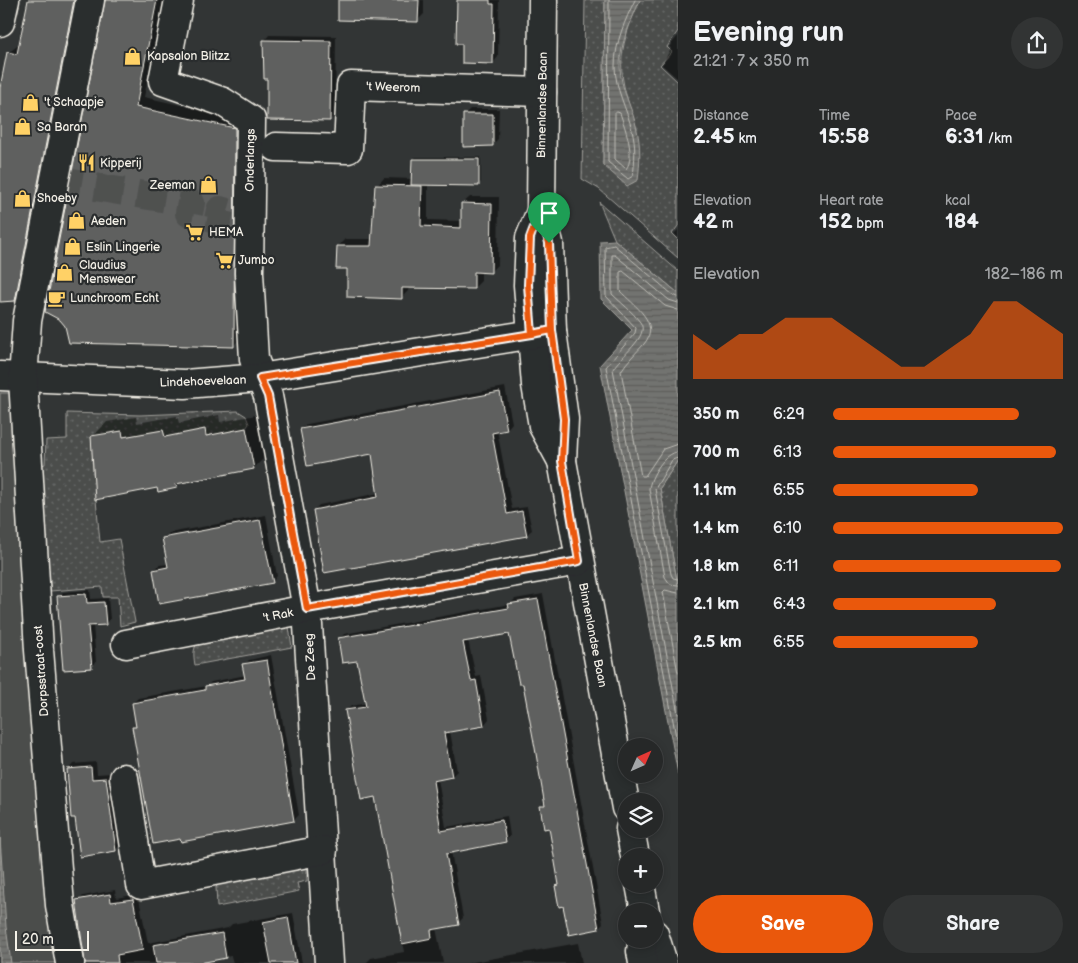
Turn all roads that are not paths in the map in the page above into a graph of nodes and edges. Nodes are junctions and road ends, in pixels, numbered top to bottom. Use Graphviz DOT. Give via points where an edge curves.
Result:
graph roads {
  1 [pos="5,0"];
  2 [pos="90,0"];
  3 [pos="179,0"];
  4 [pos="543,0"];
  5 [pos="0,22"];
  6 [pos="542,92"];
  7 [pos="276,147"];
  8 [pos="542,332"];
  9 [pos="16,369"];
  10 [pos="260,378"];
  11 [pos="579,561"];
  12 [pos="307,609"];
  13 [pos="126,644"];
  14 [pos="124,778"];
  15 [pos="623,793"];
  16 [pos="323,850"];
  17 [pos="642,948"];
  18 [pos="658,948"];
  19 [pos="70,963"];
  20 [pos="329,963"];
  21 [pos="643,963"];
  22 [pos="663,963"];
  1 -- 5 [label="street"];
  2 -- 9 [label="street, Dorpsstraat-oost"];
  3 -- 10 [label="street, Onderlangs" via="162,81 223,102 251,120 249,273 254,359"];
  4 -- 6 [label="street, Binnenlandse Baan"];
  6 -- 7 [label="street, 't Weerom" via="350,86 348,149"];
  6 -- 8 [label="street, Binnenlandse Baan" via="540,211 530,238 528,285"];
  8 -- 10 [label="street, Lindehoevelaan"];
  8 -- 11 [label="street, Binnenlandse Baan" via="536,384 543,426 562,461"];
  9 -- 10 [label="street, Lindehoevelaan" via="185,384"];
  9 -- 19 [label="street, Dorpsstraat-oost" via="60,906"];
  10 -- 12 [label="street, De Zeeg" via="268,396"];
  11 -- 12 [label="street, 't Rak"];
  11 -- 15 [label="street, Binnenlandse Baan"];
  12 -- 13 [label="street, 't Rak"];
  12 -- 16 [label="street, De Zeeg"];
  14 -- 16 [label="street" via="141,885"];
  16 -- 20 [label="street, De Zeeg"];
  17 -- 21 [label="street"];
  18 -- 22 [label="street"];
}
